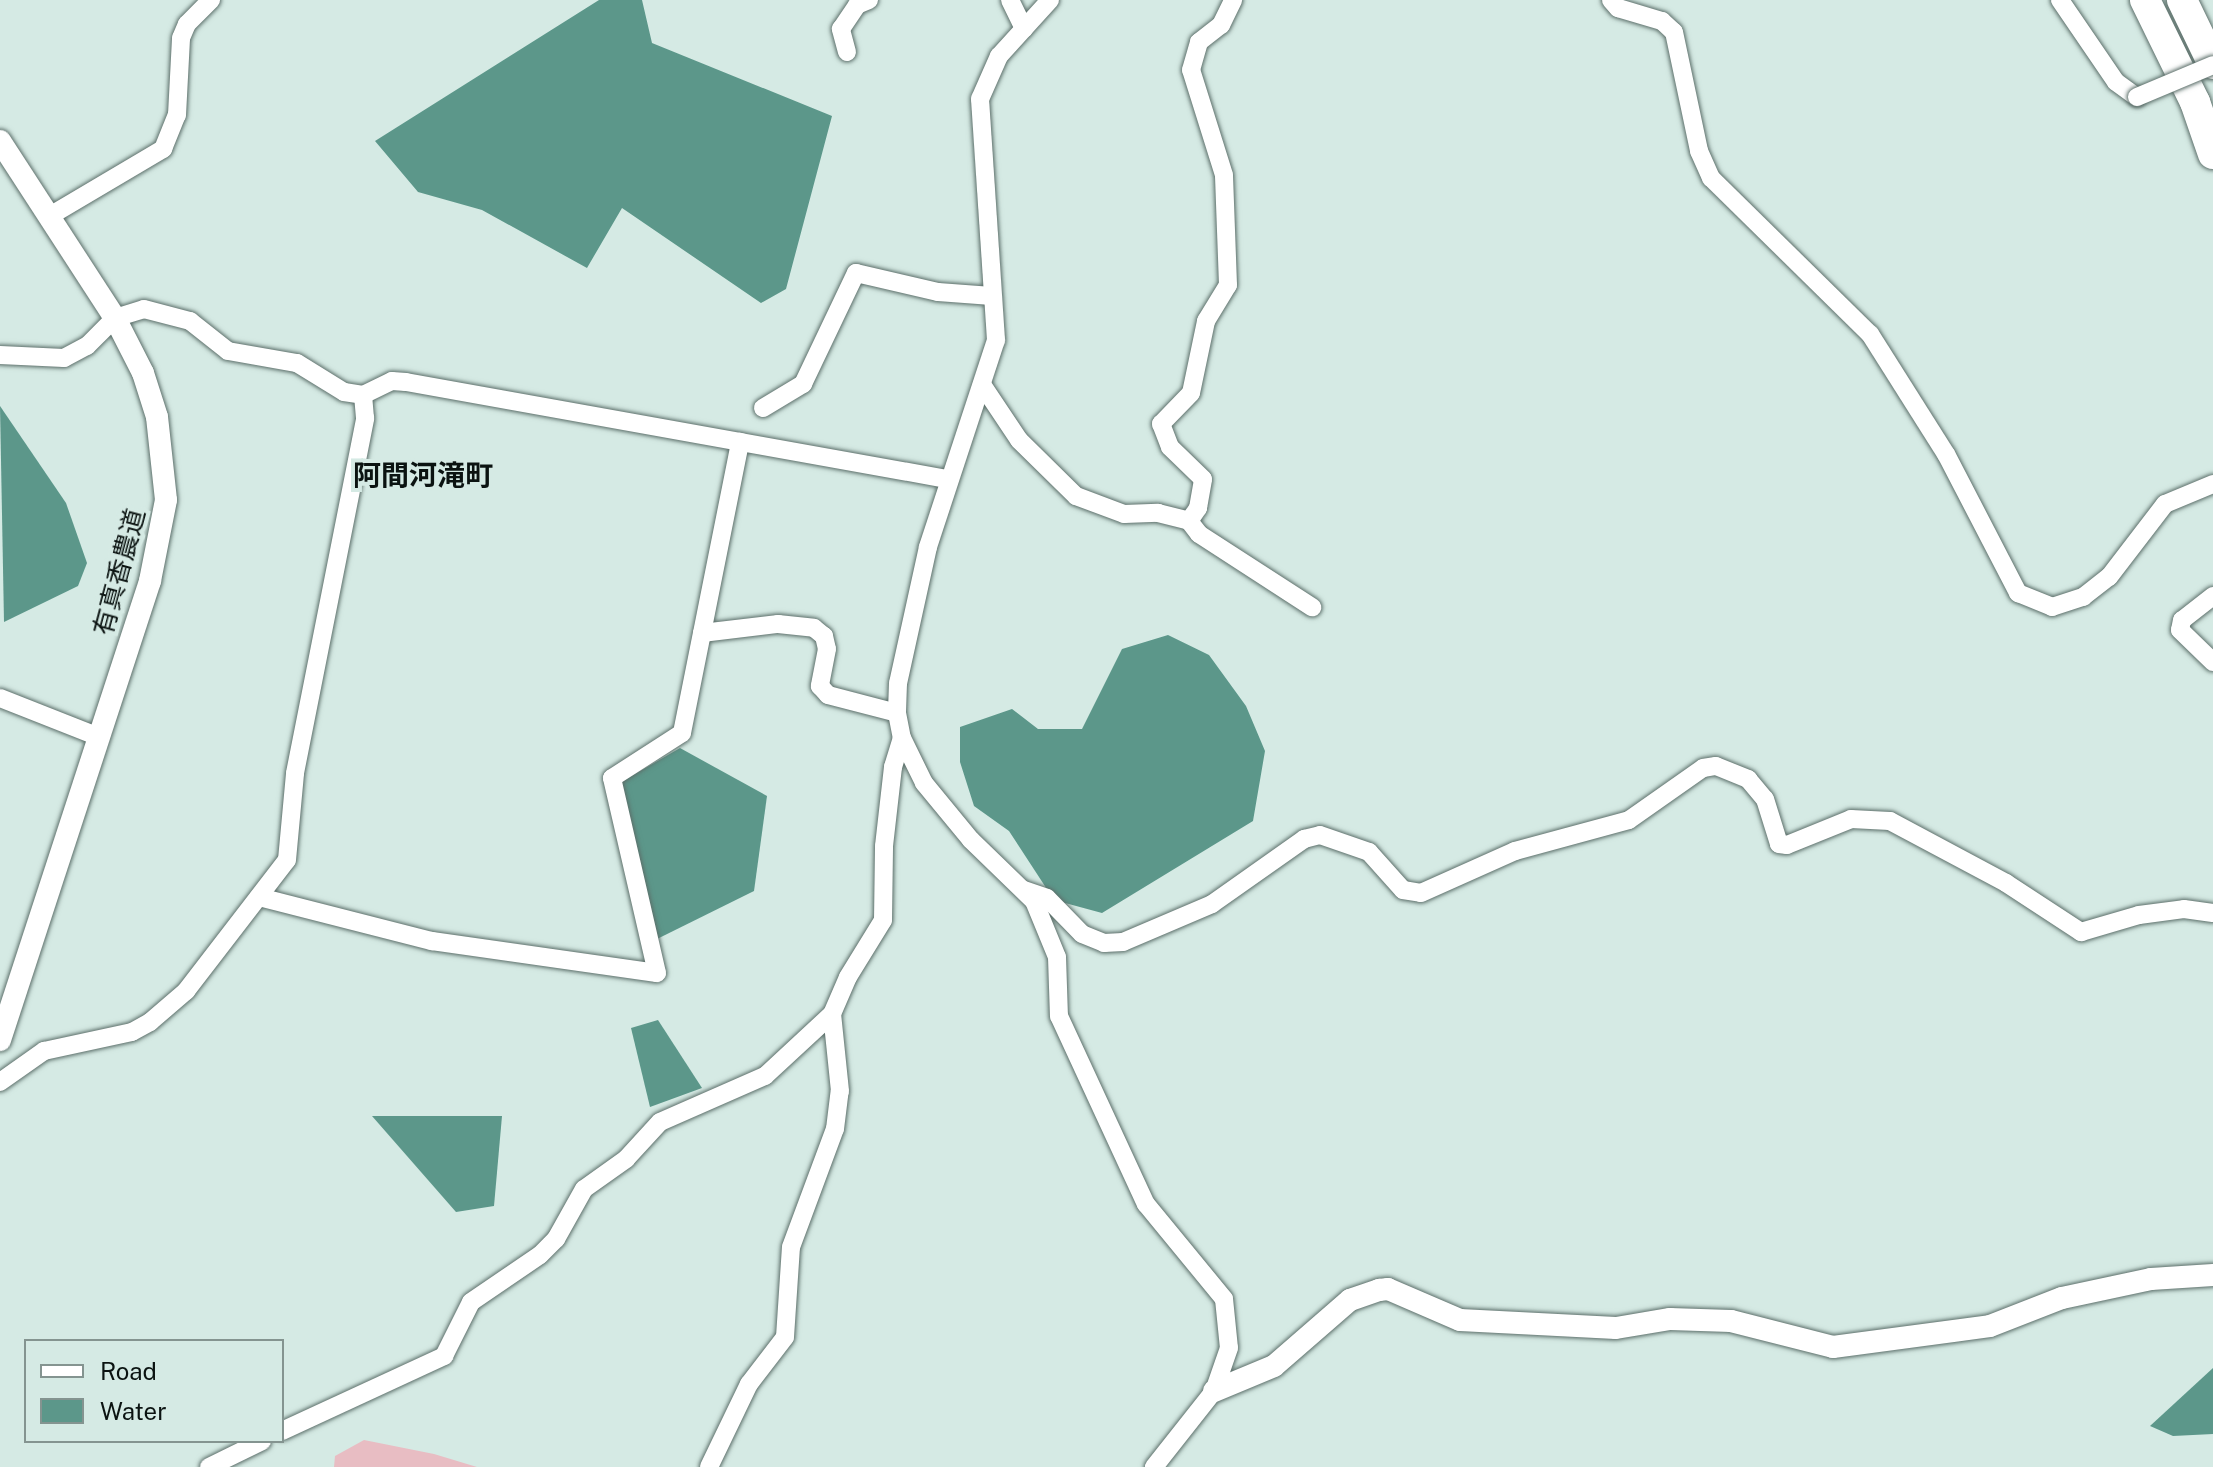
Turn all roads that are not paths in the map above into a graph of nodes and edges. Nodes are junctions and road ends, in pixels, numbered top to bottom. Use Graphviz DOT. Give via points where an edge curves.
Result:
graph roads {
  1 [pos="211,0"];
  2 [pos="869,0"];
  3 [pos="1010,0"];
  4 [pos="1050,0"];
  5 [pos="1233,0"];
  6 [pos="1611,0"];
  7 [pos="2060,0"];
  8 [pos="2145,0"];
  9 [pos="2182,0"];
  10 [pos="1024,29"];
  11 [pos="847,52"];
  12 [pos="2213,65"];
  13 [pos="0,141"];
  14 [pos="2213,154"];
  15 [pos="48,217"];
  16 [pos="992,296"];
  17 [pos="115,318"];
  18 [pos="0,355"];
  19 [pos="983,386"];
  20 [pos="363,395"];
  21 [pos="763,408"];
  22 [pos="740,442"];
  23 [pos="947,479"];
  24 [pos="2213,484"];
  25 [pos="1189,521"];
  26 [pos="2213,596"];
  27 [pos="1312,607"];
  28 [pos="702,633"];
  29 [pos="2213,662"];
  30 [pos="0,698"];
  31 [pos="897,713"];
  32 [pos="99,737"];
  33 [pos="902,738"];
  34 [pos="1021,889"];
  35 [pos="259,897"];
  36 [pos="2213,913"];
  37 [pos="832,1014"];
  38 [pos="0,1040"];
  39 [pos="0,1082"];
  40 [pos="2213,1275"];
  41 [pos="1214,1391"];
  42 [pos="284,1430"];
  43 [pos="258,1443"];
  44 [pos="209,1467"];
  45 [pos="709,1467"];
  46 [pos="1154,1467"];
  1 -- 15 [label="street" via="181,38 177,115 163,149"];
  2 -- 11 [label="street" via="857,5 841,29"];
  3 -- 10 [label="street"];
  4 -- 10 [label="street"];
  5 -- 25 [label="street" via="1221,25 1199,42 1191,70 1224,175 1228,285 1206,321 1191,393 1161,424 1170,447 1203,479 1204,489"];
  6 -- 24 [label="street" via="1618,8 1662,21 1674,32 1699,151 1711,178 1870,334 1946,454 2018,593 2052,607 2083,597 2109,577 2165,504"];
  7 -- 12 [label="street, bridge" via="2116,82 2137,97"];
  8 -- 14 [label="highway" via="2195,102"];
  9 -- 12 [label="highway"];
  10 -- 16 [label="street" via="999,56 980,99"];
  13 -- 15 [label="street, 有真香農道"];
  15 -- 17 [label="street, 有真香農道"];
  16 -- 19 [label="street" via="996,340"];
  16 -- 21 [label="street" via="938,292 856,273 803,384"];
  17 -- 18 [label="street" via="87,346 64,358"];
  17 -- 20 [label="street" via="144,309 190,321 228,351 297,363 344,392"];
  17 -- 32 [label="street, 有真香農道" via="143,373 157,417 166,500 150,581"];
  19 -- 23 [label="street"];
  19 -- 25 [label="street" via="1019,440 1076,496 1124,514 1158,513"];
  20 -- 22 [label="street" via="392,381 406,382"];
  20 -- 35 [label="street" via="365,418 295,773 287,860"];
  22 -- 23 [label="street"];
  22 -- 28 [label="street"];
  23 -- 31 [label="street" via="907,633"];
  25 -- 27 [label="street" via="1199,534"];
  26 -- 29 [label="street" via="2182,620 2180,630"];
  28 -- 31 [label="street" via="778,624 814,628 824,636 827,649 820,686 828,695"];
  28 -- 35 [label="street" via="682,733 612,778 657,973 432,941"];
  30 -- 32 [label="street"];
  31 -- 33 [label="street"];
  32 -- 38 [label="street, 有真香農道"];
  33 -- 34 [label="street" via="924,783"];
  33 -- 37 [label="street" via="893,767 884,846 883,920"];
  34 -- 36 [label="street" via="1047,898 1082,934 1104,943 1123,942 1212,904 1304,839 1320,835 1369,852 1403,890 1421,893 1515,851 1629,820 1690,776 1716,766 1748,779 1765,799 1779,844 1868,817 1890,821 1946,848 2081,932 2139,915 2184,909"];
  34 -- 41 [label="street" via="1034,901 1057,957 1059,1016 1146,1204 1224,1299 1229,1348"];
  35 -- 39 [label="street" via="186,991 150,1022 132,1032 44,1051"];
  37 -- 42 [label="street" via="765,1076 660,1122 626,1159 597,1177 540,1255 471,1302 444,1356"];
  37 -- 45 [label="street" via="840,1091 835,1129 791,1247 785,1337 749,1384"];
  40 -- 41 [label="street" via="2151,1279 2062,1298 1990,1326 1833,1347 1731,1321 1670,1319 1616,1328 1460,1320 1388,1289 1379,1290 1350,1300 1274,1366"];
  41 -- 46 [label="street"];
  43 -- 44 [label="street"];
}
